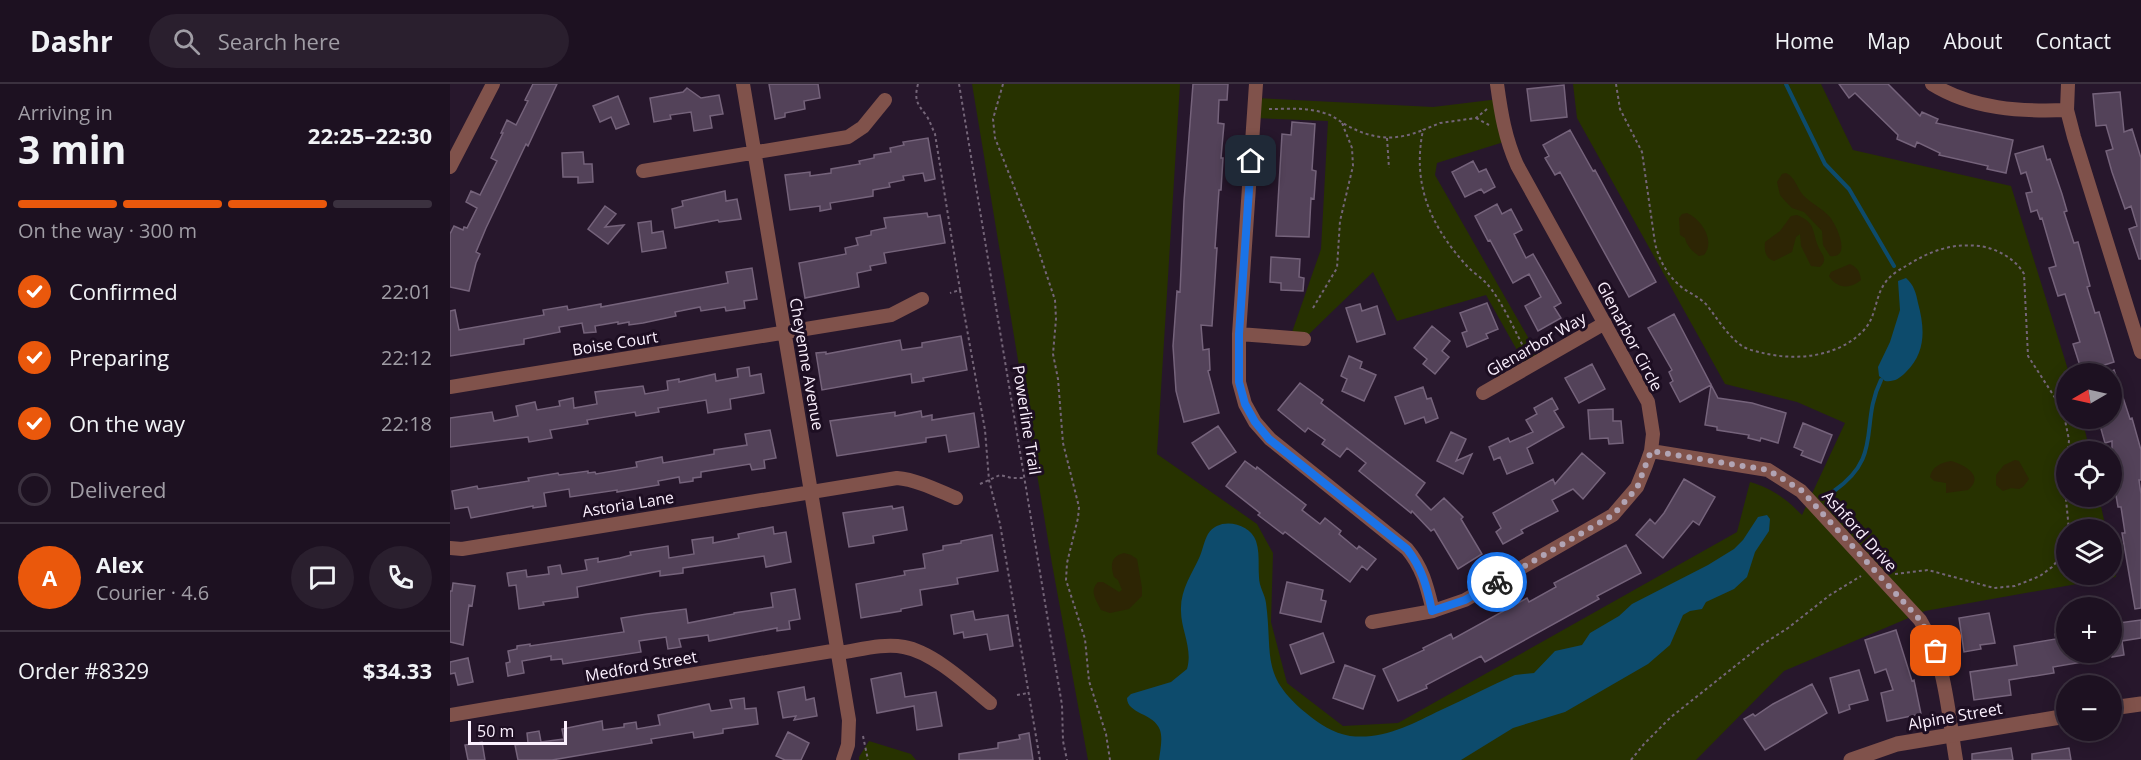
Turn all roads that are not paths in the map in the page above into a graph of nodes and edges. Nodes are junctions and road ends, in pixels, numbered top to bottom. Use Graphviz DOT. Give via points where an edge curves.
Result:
graph roads {
  1 [pos="493,84"];
  2 [pos="743,84"];
  3 [pos="1256,84"];
  4 [pos="1497,84"];
  5 [pos="1932,84"];
  6 [pos="2068,84"];
  7 [pos="885,100"];
  8 [pos="2067,110"];
  9 [pos="754,152"];
  10 [pos="450,167"];
  11 [pos="643,171"];
  12 [pos="922,299"];
  13 [pos="1605,323"];
  14 [pos="784,332"];
  15 [pos="1239,334"];
  16 [pos="1304,339"];
  17 [pos="2141,352"];
  18 [pos="450,387"];
  19 [pos="1482,393"];
  20 [pos="1651,451"];
  21 [pos="811,491"];
  22 [pos="956,498"];
  23 [pos="450,548"];
  24 [pos="1432,611"];
  25 [pos="1372,622"];
  26 [pos="839,652"];
  27 [pos="990,703"];
  28 [pos="2141,704"];
  29 [pos="2122,707"];
  30 [pos="450,716"];
  31 [pos="2056,718"];
  32 [pos="1952,735"];
  33 [pos="843,760"];
  34 [pos="1851,760"];
  35 [pos="1956,760"];
  1 -- 10 [label="street"];
  2 -- 9 [label="street, Cheyenne Avenue"];
  3 -- 15 [label="street"];
  4 -- 13 [label="street, Glenarbor Circle" via="1508,144"];
  5 -- 8 [label="street" via="1956,96 2005,109"];
  6 -- 8 [label="street"];
  7 -- 9 [label="street" via="863,127 848,137"];
  8 -- 17 [label="street"];
  9 -- 11 [label="street"];
  9 -- 14 [label="street, Cheyenne Avenue"];
  12 -- 14 [label="street, Boise Court" via="891,315"];
  13 -- 19 [label="street, Glenarbor Way"];
  13 -- 20 [label="street, Glenarbor Circle" via="1648,402 1653,434"];
  14 -- 18 [label="street, Boise Court"];
  14 -- 21 [label="street, Cheyenne Avenue"];
  15 -- 16 [label="street"];
  15 -- 24 [label="street" via="1239,382 1255,422 1284,452 1407,549 1424,576"];
  20 -- 24 [label="street, Glenarbor Circle" via="1637,488 1613,515 1465,600"];
  20 -- 32 [label="street, Ashford Drive" via="1768,470 1801,490 1920,620 1940,665"];
  21 -- 22 [label="street, Astoria Lane" via="897,478"];
  21 -- 23 [label="street, Astoria Lane"];
  21 -- 26 [label="street, Cheyenne Avenue"];
  24 -- 25 [label="street, Glenarbor Circle"];
  26 -- 27 [label="street, Medford Street" via="887,645 906,647 952,670"];
  26 -- 30 [label="street, Medford Street"];
  26 -- 33 [label="street, Cheyenne Avenue" via="849,726"];
  28 -- 29 [label="street"];
  31 -- 32 [label="street, Alpine Street"];
  32 -- 34 [label="street, Alpine Street" via="1897,744"];
  32 -- 35 [label="street, Ashford Drive"];
}
